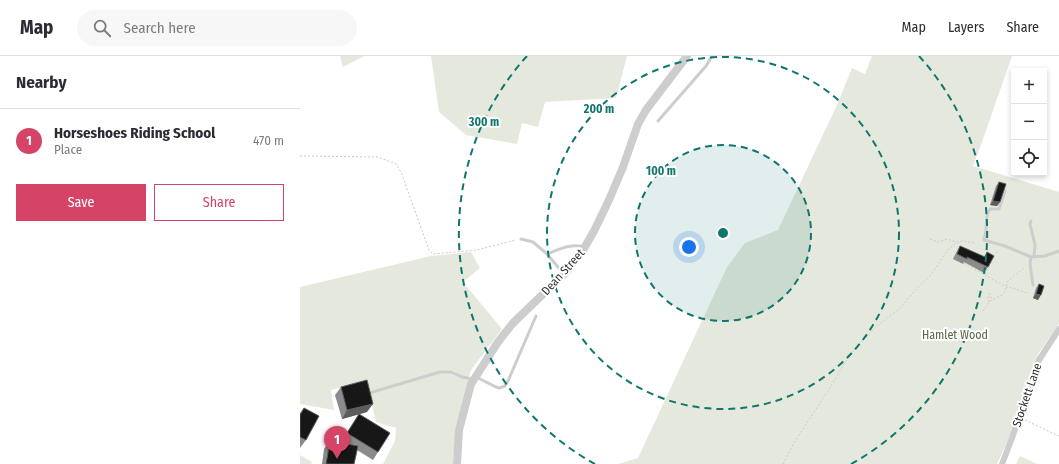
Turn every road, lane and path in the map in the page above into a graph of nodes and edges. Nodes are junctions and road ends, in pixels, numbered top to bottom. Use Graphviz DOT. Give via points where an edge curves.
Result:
graph roads {
  1 [pos="687,56"];
  2 [pos="712,56"];
  3 [pos="658,122"];
  4 [pos="300,156"];
  5 [pos="1005,191"];
  6 [pos="1031,221"];
  7 [pos="521,239"];
  8 [pos="930,239"];
  9 [pos="957,242"];
  10 [pos="975,243"];
  11 [pos="999,244"];
  12 [pos="585,247"];
  13 [pos="1059,251"];
  14 [pos="548,254"];
  15 [pos="1032,257"];
  16 [pos="964,263"];
  17 [pos="1030,264"];
  18 [pos="564,274"];
  19 [pos="985,275"];
  20 [pos="1033,285"];
  21 [pos="1006,287"];
  22 [pos="1027,293"];
  23 [pos="992,300"];
  24 [pos="989,302"];
  25 [pos="983,311"];
  26 [pos="536,316"];
  27 [pos="1059,329"];
  28 [pos="475,378"];
  29 [pos="366,394"];
  30 [pos="1019,417"];
  31 [pos="1059,436"];
  32 [pos="457,464"];
  33 [pos="783,464"];
  34 [pos="1002,464"];
  1 -- 12 [label="street, Dean Street" via="638,124 609,200"];
  2 -- 3 [label="lane"];
  4 -- 7 [label="path" via="378,157 396,164 429,250 433,254 476,250"];
  5 -- 11 [label="lane" via="999,208 990,209 986,217 984,240"];
  6 -- 15 [label="lane" via="1035,245"];
  7 -- 14 [label="lane" via="533,242"];
  8 -- 9 [label="path" via="938,242 947,239"];
  9 -- 10 [label="path"];
  9 -- 33 [label="path" via="899,309 851,353"];
  11 -- 15 [label="lane"];
  11 -- 19 [label="path"];
  12 -- 14 [label="lane" via="569,246"];
  12 -- 18 [label="street, Dean Street"];
  13 -- 15 [label="lane"];
  14 -- 18 [label="lane"];
  15 -- 17 [label="lane"];
  16 -- 19 [label="path"];
  17 -- 20 [label="lane"];
  17 -- 21 [label="path" via="1009,281"];
  18 -- 28 [label="street, Dean Street" via="513,324"];
  19 -- 21 [label="path"];
  21 -- 22 [label="path"];
  21 -- 23 [label="path" via="1002,295"];
  23 -- 24 [label="path"];
  23 -- 24 [label="path" via="990,293"];
  24 -- 25 [label="path"];
  26 -- 28 [label="lane" via="505,386 499,388"];
  27 -- 30 [label="street, Stockett Lane" via="1039,360"];
  28 -- 29 [label="lane" via="440,372"];
  28 -- 32 [label="street, Dean Street" via="471,384 459,430"];
  30 -- 31 [label="path"];
  30 -- 34 [label="street, Stockett Lane"];
}
